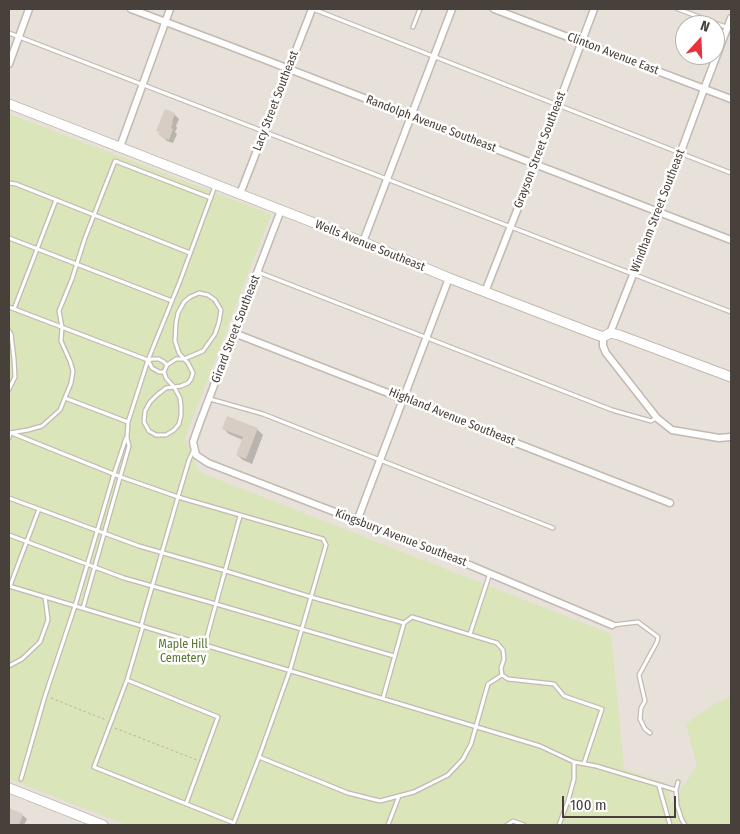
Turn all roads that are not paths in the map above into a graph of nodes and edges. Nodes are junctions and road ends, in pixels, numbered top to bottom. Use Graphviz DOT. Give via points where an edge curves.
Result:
graph roads {
  1 [pos="30,9"];
  2 [pos="131,9"];
  3 [pos="170,9"];
  4 [pos="312,9"];
  5 [pos="420,9"];
  6 [pos="452,9"];
  7 [pos="494,9"];
  8 [pos="594,9"];
  9 [pos="678,9"];
  10 [pos="731,18"];
  11 [pos="165,22"];
  12 [pos="413,27"];
  13 [pos="729,28"];
  14 [pos="9,33"];
  15 [pos="19,37"];
  16 [pos="581,42"];
  17 [pos="434,56"];
  18 [pos="9,64"];
  19 [pos="289,69"];
  20 [pos="142,84"];
  21 [pos="704,88"];
  22 [pos="731,99"];
  23 [pos="9,104"];
  24 [pos="557,105"];
  25 [pos="411,116"];
  26 [pos="265,132"];
  27 [pos="120,147"];
  28 [pos="680,153"];
  29 [pos="535,164"];
  30 [pos="731,173"];
  31 [pos="388,179"];
  32 [pos="9,182"];
  33 [pos="216,185"];
  34 [pos="240,194"];
  35 [pos="211,198"];
  36 [pos="56,200"];
  37 [pos="281,210"];
  38 [pos="658,212"];
  39 [pos="94,215"];
  40 [pos="510,227"];
  41 [pos="9,238"];
  42 [pos="731,240"];
  43 [pos="363,242"];
  44 [pos="37,249"];
  45 [pos="190,253"];
  46 [pos="77,264"];
  47 [pos="258,271"];
  48 [pos="633,274"];
  49 [pos="449,278"];
  50 [pos="484,292"];
  51 [pos="172,301"];
  52 [pos="9,307"];
  53 [pos="14,309"];
  54 [pos="731,312"];
  55 [pos="62,328"];
  56 [pos="9,330"];
  57 [pos="234,333"];
  58 [pos="606,335"];
  59 [pos="427,337"];
  60 [pos="184,359"];
  61 [pos="148,360"];
  62 [pos="167,365"];
  63 [pos="164,372"];
  64 [pos="731,377"];
  65 [pos="174,387"];
  66 [pos="9,389"];
  67 [pos="65,398"];
  68 [pos="209,398"];
  69 [pos="404,398"];
  70 [pos="657,418"];
  71 [pos="128,422"];
  72 [pos="10,433"];
  73 [pos="731,437"];
  74 [pos="9,438"];
  75 [pos="127,438"];
  76 [pos="195,448"];
  77 [pos="380,460"];
  78 [pos="114,474"];
  79 [pos="121,477"];
  80 [pos="178,497"];
  81 [pos="9,498"];
  82 [pos="670,503"];
  83 [pos="39,509"];
  84 [pos="240,516"];
  85 [pos="357,521"];
  86 [pos="553,528"];
  87 [pos="97,532"];
  88 [pos="104,534"];
  89 [pos="9,535"];
  90 [pos="27,542"];
  91 [pos="162,552"];
  92 [pos="87,564"];
  93 [pos="95,567"];
  94 [pos="226,571"];
  95 [pos="490,573"];
  96 [pos="152,585"];
  97 [pos="9,586"];
  98 [pos="45,596"];
  99 [pos="311,597"];
  100 [pos="216,604"];
  101 [pos="75,606"];
  102 [pos="83,608"];
  103 [pos="404,623"];
  104 [pos="612,625"];
  105 [pos="142,626"];
  106 [pos="302,630"];
  107 [pos="470,634"];
  108 [pos="205,644"];
  109 [pos="394,656"];
  110 [pos="9,666"];
  111 [pos="290,670"];
  112 [pos="502,675"];
  113 [pos="127,680"];
  114 [pos="383,698"];
  115 [pos="476,727"];
  116 [pos="650,732"];
  117 [pos="259,758"];
  118 [pos="574,762"];
  119 [pos="584,763"];
  120 [pos="21,780"];
  121 [pos="678,782"];
  122 [pos="659,785"];
  123 [pos="9,788"];
  124 [pos="676,790"];
  125 [pos="399,796"];
  126 [pos="186,804"];
  127 [pos="233,824"];
  128 [pos="103,825"];
  129 [pos="388,825"];
  130 [pos="507,825"];
  131 [pos="524,825"];
  132 [pos="559,825"];
  133 [pos="670,825"];
  134 [pos="685,825"];
  1 -- 15 [label="street"];
  2 -- 11 [label="street, Randolph Avenue Southeast"];
  3 -- 11 [label="street"];
  4 -- 17 [label="lane"];
  4 -- 19 [label="street, Lacy Street Southeast"];
  5 -- 12 [label="lane"];
  6 -- 17 [label="street"];
  7 -- 16 [label="street, Clinton Avenue East"];
  8 -- 16 [label="street, Grayson Street Southeast"];
  9 -- 13 [label="lane"];
  10 -- 13 [label="street, Windham Street Southeast"];
  11 -- 19 [label="street, Randolph Avenue Southeast"];
  11 -- 20 [label="street"];
  13 -- 21 [label="street, Windham Street Southeast"];
  14 -- 15 [label="lane"];
  15 -- 18 [label="street"];
  15 -- 20 [label="lane"];
  16 -- 21 [label="street, Clinton Avenue East"];
  16 -- 24 [label="street, Grayson Street Southeast"];
  17 -- 24 [label="lane"];
  17 -- 25 [label="street"];
  19 -- 25 [label="street, Randolph Avenue Southeast"];
  19 -- 26 [label="street, Lacy Street Southeast"];
  20 -- 26 [label="lane"];
  20 -- 27 [label="street"];
  21 -- 22 [label="street, Clinton Avenue East"];
  21 -- 28 [label="street, Windham Street Southeast"];
  23 -- 27 [label="street, Wells Avenue Southeast"];
  24 -- 28 [label="lane"];
  24 -- 29 [label="street, Grayson Street Southeast"];
  25 -- 29 [label="street, Randolph Avenue Southeast"];
  25 -- 31 [label="street"];
  26 -- 31 [label="lane"];
  26 -- 34 [label="street, Lacy Street Southeast"];
  27 -- 33 [label="street, Wells Avenue Southeast"];
  28 -- 30 [label="lane"];
  28 -- 38 [label="street, Windham Street Southeast"];
  29 -- 38 [label="street, Randolph Avenue Southeast"];
  29 -- 40 [label="street, Grayson Street Southeast"];
  31 -- 40 [label="lane"];
  31 -- 43 [label="street"];
  32 -- 36 [label="lane"];
  33 -- 34 [label="street, Wells Avenue Southeast"];
  33 -- 35 [label="lane"];
  34 -- 37 [label="street, Wells Avenue Southeast"];
  35 -- 39 [label="lane" via="115,161"];
  35 -- 45 [label="lane"];
  36 -- 39 [label="lane"];
  36 -- 44 [label="lane"];
  37 -- 43 [label="street, Wells Avenue Southeast"];
  37 -- 47 [label="street, Girard Street Southeast"];
  38 -- 42 [label="street, Randolph Avenue Southeast"];
  38 -- 48 [label="street, Windham Street Southeast"];
  39 -- 45 [label="lane"];
  39 -- 46 [label="lane"];
  40 -- 48 [label="lane"];
  40 -- 50 [label="street, Grayson Street Southeast"];
  41 -- 44 [label="lane"];
  43 -- 49 [label="street, Wells Avenue Southeast"];
  44 -- 46 [label="lane"];
  44 -- 53 [label="lane"];
  45 -- 51 [label="lane"];
  46 -- 51 [label="lane"];
  46 -- 55 [label="lane" via="59,311"];
  47 -- 57 [label="street, Girard Street Southeast"];
  47 -- 59 [label="lane"];
  48 -- 54 [label="lane"];
  48 -- 58 [label="street, Windham Street Southeast"];
  49 -- 50 [label="street, Wells Avenue Southeast"];
  49 -- 59 [label="street"];
  50 -- 58 [label="street, Wells Avenue Southeast"];
  51 -- 61 [label="lane"];
  52 -- 53 [label="lane"];
  53 -- 55 [label="lane"];
  55 -- 61 [label="lane"];
  55 -- 67 [label="lane" via="61,341 74,371"];
  56 -- 66 [label="lane" via="15,377"];
  57 -- 68 [label="street, Girard Street Southeast"];
  57 -- 69 [label="street, Highland Avenue Southeast"];
  58 -- 64 [label="street, Wells Avenue Southeast" via="619,335"];
  58 -- 70 [label="street" via="603,346 606,353"];
  59 -- 69 [label="street"];
  59 -- 70 [label="lane" via="612,410 651,421"];
  60 -- 60 [label="lane" via="203,351 215,334 221,310 208,295 199,293 190,297 178,313 175,342"];
  60 -- 62 [label="lane" via="176,359"];
  60 -- 65 [label="lane" via="190,367 191,378 188,383"];
  61 -- 62 [label="lane" via="160,359"];
  61 -- 63 [label="lane" via="152,368"];
  61 -- 71 [label="lane"];
  62 -- 63 [label="lane"];
  63 -- 65 [label="lane"];
  65 -- 65 [label="lane" via="166,388 157,395 145,411 144,422 156,435 166,435 178,424 181,406"];
  67 -- 71 [label="lane"];
  67 -- 72 [label="lane" via="60,410 42,426"];
  68 -- 76 [label="street, Girard Street Southeast" via="193,442"];
  68 -- 77 [label="lane" via="263,414"];
  69 -- 77 [label="street"];
  69 -- 82 [label="street, Highland Avenue Southeast"];
  70 -- 73 [label="street" via="672,430"];
  71 -- 75 [label="lane"];
  72 -- 74 [label="lane"];
  72 -- 78 [label="lane"];
  75 -- 78 [label="lane"];
  75 -- 79 [label="lane" via="130,446"];
  76 -- 80 [label="lane" via="188,460"];
  76 -- 85 [label="street, Kingsbury Avenue Southeast" via="196,455 208,462"];
  77 -- 85 [label="street"];
  77 -- 86 [label="lane"];
  78 -- 79 [label="lane"];
  78 -- 87 [label="lane"];
  79 -- 80 [label="lane"];
  79 -- 88 [label="lane"];
  80 -- 84 [label="lane"];
  80 -- 91 [label="lane"];
  81 -- 83 [label="lane"];
  83 -- 87 [label="lane"];
  83 -- 90 [label="lane"];
  84 -- 94 [label="lane"];
  84 -- 99 [label="lane" via="323,539 326,545"];
  85 -- 95 [label="street, Kingsbury Avenue Southeast"];
  87 -- 88 [label="lane"];
  87 -- 92 [label="lane"];
  88 -- 91 [label="lane"];
  88 -- 93 [label="lane"];
  89 -- 90 [label="lane"];
  90 -- 92 [label="lane"];
  90 -- 97 [label="lane"];
  91 -- 94 [label="lane"];
  91 -- 96 [label="lane"];
  92 -- 93 [label="lane"];
  92 -- 101 [label="lane"];
  93 -- 96 [label="lane"];
  93 -- 102 [label="lane"];
  94 -- 99 [label="lane"];
  94 -- 100 [label="lane"];
  95 -- 104 [label="street, Kingsbury Avenue Southeast"];
  95 -- 107 [label="lane"];
  96 -- 100 [label="lane"];
  96 -- 105 [label="lane"];
  97 -- 98 [label="lane"];
  98 -- 101 [label="lane"];
  98 -- 110 [label="lane" via="48,620 40,642"];
  99 -- 103 [label="lane"];
  99 -- 106 [label="lane"];
  100 -- 106 [label="lane"];
  100 -- 108 [label="lane"];
  101 -- 102 [label="lane"];
  101 -- 120 [label="lane"];
  102 -- 105 [label="lane"];
  103 -- 107 [label="lane" via="412,618"];
  103 -- 109 [label="lane"];
  104 -- 116 [label="lane" via="638,622 658,637 639,675 645,701 640,719"];
  105 -- 108 [label="lane"];
  105 -- 113 [label="lane"];
  106 -- 109 [label="lane"];
  106 -- 111 [label="lane"];
  107 -- 112 [label="lane" via="497,643 504,650"];
  108 -- 111 [label="lane"];
  109 -- 114 [label="lane"];
  111 -- 114 [label="lane"];
  111 -- 117 [label="lane"];
  112 -- 115 [label="lane" via="488,684"];
  112 -- 119 [label="lane" via="513,680 554,684 564,696 602,709"];
  113 -- 126 [label="lane" via="218,717"];
  113 -- 126 [label="lane" via="94,767"];
  114 -- 115 [label="lane"];
  115 -- 118 [label="lane" via="540,746"];
  115 -- 125 [label="lane" via="463,759 448,775"];
  117 -- 125 [label="lane" via="348,793 380,801"];
  117 -- 127 [label="lane"];
  118 -- 119 [label="lane"];
  118 -- 132 [label="lane" via="574,778"];
  119 -- 122 [label="lane"];
  121 -- 124 [label="lane"];
  122 -- 124 [label="lane"];
  122 -- 133 [label="lane"];
  123 -- 128 [label="street"];
  124 -- 134 [label="lane" via="677,805"];
  125 -- 129 [label="lane"];
  126 -- 127 [label="lane"];
  130 -- 131 [label="lane" via="514,821"];
}
